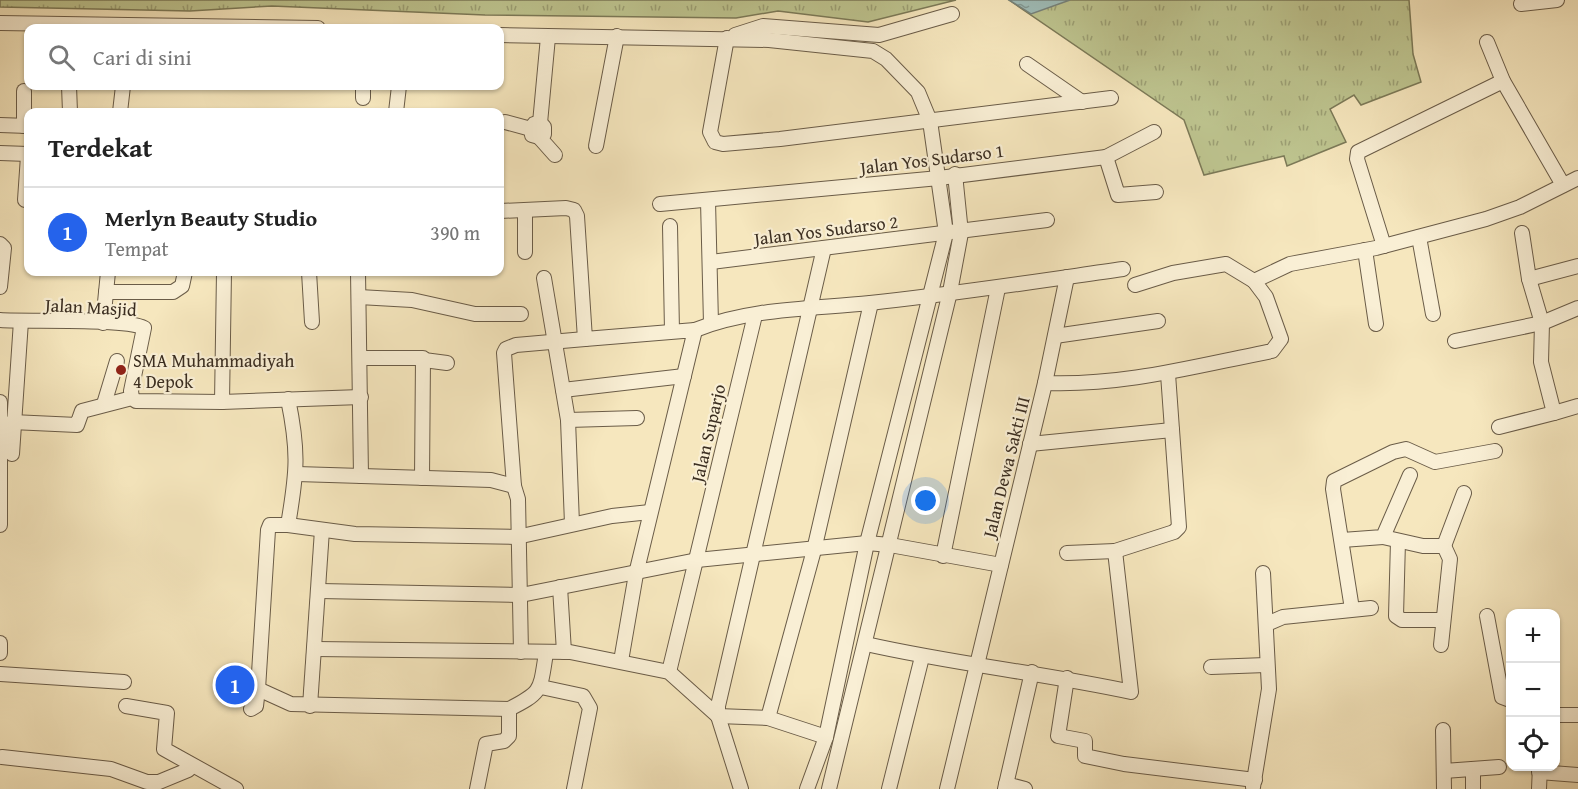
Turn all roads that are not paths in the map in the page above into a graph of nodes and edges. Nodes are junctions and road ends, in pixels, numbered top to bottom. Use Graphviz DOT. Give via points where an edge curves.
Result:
graph roads {
  1 [pos="1557,0"];
  2 [pos="1521,4"];
  3 [pos="952,14"];
  4 [pos="0,23"];
  5 [pos="26,24"];
  6 [pos="504,35"];
  7 [pos="616,36"];
  8 [pos="548,37"];
  9 [pos="727,38"];
  10 [pos="1487,42"];
  11 [pos="1027,64"];
  12 [pos="1503,81"];
  13 [pos="69,90"];
  14 [pos="123,90"];
  15 [pos="399,90"];
  16 [pos="24,91"];
  17 [pos="1111,98"];
  18 [pos="1082,102"];
  19 [pos="25,108"];
  20 [pos="70,108"];
  21 [pos="120,108"];
  22 [pos="396,108"];
  23 [pos="930,121"];
  24 [pos="505,122"];
  25 [pos="0,124"];
  26 [pos="24,126"];
  27 [pos="537,130"];
  28 [pos="1154,132"];
  29 [pos="596,146"];
  30 [pos="0,153"];
  31 [pos="24,155"];
  32 [pos="555,155"];
  33 [pos="1106,157"];
  34 [pos="955,174"];
  35 [pos="939,177"];
  36 [pos="1578,178"];
  37 [pos="1563,185"];
  38 [pos="1156,192"];
  39 [pos="708,201"];
  40 [pos="660,204"];
  41 [pos="504,211"];
  42 [pos="525,211"];
  43 [pos="1047,220"];
  44 [pos="670,226"];
  45 [pos="946,233"];
  46 [pos="961,233"];
  47 [pos="1522,233"];
  48 [pos="1419,237"];
  49 [pos="0,244"];
  50 [pos="1377,247"];
  51 [pos="824,248"];
  52 [pos="525,252"];
  53 [pos="711,262"];
  54 [pos="1578,266"];
  55 [pos="1123,269"];
  56 [pos="108,276"];
  57 [pos="184,276"];
  58 [pos="224,276"];
  59 [pos="309,276"];
  60 [pos="358,276"];
  61 [pos="1067,277"];
  62 [pos="544,278"];
  63 [pos="1529,279"];
  64 [pos="1254,281"];
  65 [pos="1135,285"];
  66 [pos="0,287"];
  67 [pos="998,288"];
  68 [pos="106,292"];
  69 [pos="950,292"];
  70 [pos="930,294"];
  71 [pos="359,297"];
  72 [pos="871,303"];
  73 [pos="812,308"];
  74 [pos="1578,309"];
  75 [pos="521,314"];
  76 [pos="1433,314"];
  77 [pos="755,315"];
  78 [pos="0,320"];
  79 [pos="21,321"];
  80 [pos="1158,321"];
  81 [pos="312,322"];
  82 [pos="103,323"];
  83 [pos="711,323"];
  84 [pos="1542,323"];
  85 [pos="1376,324"];
  86 [pos="695,330"];
  87 [pos="672,331"];
  88 [pos="1055,336"];
  89 [pos="585,339"];
  90 [pos="1455,341"];
  91 [pos="555,343"];
  92 [pos="360,358"];
  93 [pos="424,360"];
  94 [pos="117,361"];
  95 [pos="447,363"];
  96 [pos="1168,374"];
  97 [pos="684,376"];
  98 [pos="1045,383"];
  99 [pos="563,390"];
  100 [pos="361,397"];
  101 [pos="132,398"];
  102 [pos="288,399"];
  103 [pos="0,402"];
  104 [pos="222,402"];
  105 [pos="104,404"];
  106 [pos="1578,406"];
  107 [pos="1554,413"];
  108 [pos="637,418"];
  109 [pos="568,420"];
  110 [pos="12,422"];
  111 [pos="1499,427"];
  112 [pos="1172,430"];
  113 [pos="1029,444"];
  114 [pos="1495,451"];
  115 [pos="12,454"];
  116 [pos="297,474"];
  117 [pos="1410,475"];
  118 [pos="361,476"];
  119 [pos="422,478"];
  120 [pos="514,486"];
  121 [pos="1464,493"];
  122 [pos="650,512"];
  123 [pos="572,524"];
  124 [pos="0,525"];
  125 [pos="288,525"];
  126 [pos="322,530"];
  127 [pos="517,537"];
  128 [pos="1383,537"];
  129 [pos="1342,540"];
  130 [pos="1398,541"];
  131 [pos="867,543"];
  132 [pos="890,545"];
  133 [pos="1444,546"];
  134 [pos="814,550"];
  135 [pos="1116,551"];
  136 [pos="1067,553"];
  137 [pos="753,555"];
  138 [pos="942,556"];
  139 [pos="697,560"];
  140 [pos="1001,565"];
  141 [pos="1263,573"];
  142 [pos="636,574"];
  143 [pos="560,587"];
  144 [pos="320,591"];
  145 [pos="521,595"];
  146 [pos="1371,608"];
  147 [pos="1352,609"];
  148 [pos="1486,616"];
  149 [pos="1442,620"];
  150 [pos="1267,624"];
  151 [pos="0,642"];
  152 [pos="866,644"];
  153 [pos="1441,645"];
  154 [pos="315,650"];
  155 [pos="521,651"];
  156 [pos="564,652"];
  157 [pos="546,653"];
  158 [pos="0,654"];
  159 [pos="922,657"];
  160 [pos="621,661"];
  161 [pos="975,664"];
  162 [pos="1266,665"];
  163 [pos="1211,667"];
  164 [pos="669,672"];
  165 [pos="1032,672"];
  166 [pos="0,674"];
  167 [pos="1068,678"];
  168 [pos="124,682"];
  169 [pos="541,687"];
  170 [pos="258,689"];
  171 [pos="1506,699"];
  172 [pos="126,706"];
  173 [pos="310,706"];
  174 [pos="251,709"];
  175 [pos="509,709"];
  176 [pos="1560,715"];
  177 [pos="1578,715"];
  178 [pos="718,716"];
  179 [pos="768,718"];
  180 [pos="1443,730"];
  181 [pos="826,737"];
  182 [pos="2,757"];
  183 [pos="192,766"];
  184 [pos="1499,767"];
  185 [pos="1473,769"];
  186 [pos="1444,771"];
  187 [pos="1539,771"];
  188 [pos="1552,771"];
  189 [pos="1578,775"];
  190 [pos="1254,785"];
  191 [pos="1005,786"];
  192 [pos="812,787"];
  193 [pos="236,789"];
  194 [pos="477,789"];
  195 [pos="574,789"];
  196 [pos="741,789"];
  197 [pos="829,789"];
  198 [pos="889,789"];
  199 [pos="947,789"];
  200 [pos="1025,789"];
  201 [pos="1444,789"];
  202 [pos="1473,789"];
  203 [pos="1539,789"];
  1 -- 2 [label="street"];
  3 -- 9 [label="street" via="879,35 763,26"];
  4 -- 5 [label="street"];
  6 -- 8 [label="street"];
  7 -- 8 [label="street"];
  7 -- 9 [label="street"];
  7 -- 29 [label="street"];
  8 -- 27 [label="street"];
  9 -- 23 [label="street" via="873,51 918,92"];
  9 -- 23 [label="street" via="710,132 715,142 780,139"];
  10 -- 12 [label="street"];
  11 -- 18 [label="street"];
  12 -- 37 [label="street"];
  12 -- 50 [label="street" via="1358,152"];
  13 -- 20 [label="street"];
  14 -- 21 [label="street"];
  15 -- 22 [label="street"];
  16 -- 19 [label="street"];
  17 -- 18 [label="street"];
  18 -- 23 [label="street"];
  23 -- 35 [label="street"];
  24 -- 27 [label="street"];
  25 -- 26 [label="street"];
  27 -- 32 [label="street"];
  28 -- 33 [label="street, Jalan Yos Sudarso 1"];
  30 -- 31 [label="street"];
  33 -- 34 [label="street, Jalan Yos Sudarso 1"];
  33 -- 38 [label="street" via="1118,195"];
  34 -- 35 [label="street, Jalan Yos Sudarso 1"];
  34 -- 46 [label="street"];
  35 -- 39 [label="street, Jalan Yos Sudarso 1"];
  35 -- 45 [label="street"];
  36 -- 37 [label="street"];
  37 -- 48 [label="street" via="1520,207"];
  39 -- 40 [label="street, Jalan Yos Sudarso 1"];
  39 -- 53 [label="street"];
  41 -- 42 [label="street"];
  42 -- 52 [label="street"];
  42 -- 89 [label="street" via="566,208 574,210 577,216"];
  43 -- 46 [label="street, Jalan Yos Sudarso 2"];
  44 -- 87 [label="street"];
  45 -- 46 [label="street, Jalan Yos Sudarso 2"];
  45 -- 51 [label="street, Jalan Yos Sudarso 2"];
  45 -- 70 [label="street"];
  46 -- 69 [label="street"];
  47 -- 63 [label="street"];
  48 -- 50 [label="street"];
  48 -- 76 [label="street"];
  49 -- 66 [label="street" via="4,248"];
  50 -- 64 [label="street" via="1290,264"];
  50 -- 85 [label="street"];
  51 -- 53 [label="street, Jalan Yos Sudarso 2"];
  51 -- 73 [label="street"];
  53 -- 83 [label="street"];
  54 -- 63 [label="street"];
  55 -- 61 [label="street"];
  56 -- 68 [label="street"];
  57 -- 68 [label="street" via="182,286 173,292"];
  58 -- 104 [label="street"];
  59 -- 81 [label="street"];
  60 -- 71 [label="street"];
  61 -- 67 [label="street"];
  61 -- 88 [label="street, Jalan Dewa Sakti III"];
  62 -- 91 [label="street"];
  63 -- 84 [label="street"];
  64 -- 65 [label="street" via="1222,264"];
  64 -- 96 [label="street" via="1266,297 1281,339 1279,345 1272,351"];
  67 -- 69 [label="street"];
  67 -- 138 [label="street"];
  68 -- 82 [label="street"];
  69 -- 70 [label="street"];
  69 -- 132 [label="street"];
  70 -- 72 [label="street"];
  70 -- 131 [label="street"];
  71 -- 75 [label="street" via="412,300 475,315"];
  71 -- 92 [label="street"];
  72 -- 73 [label="street"];
  72 -- 134 [label="street"];
  73 -- 77 [label="street"];
  73 -- 137 [label="street"];
  74 -- 84 [label="street"];
  77 -- 83 [label="street"];
  77 -- 139 [label="street, Jalan Suparjo"];
  78 -- 79 [label="street, Jalan Masjid"];
  79 -- 82 [label="street, Jalan Masjid"];
  79 -- 110 [label="street"];
  80 -- 88 [label="street"];
  82 -- 101 [label="street, Jalan Masjid" via="144,328"];
  83 -- 86 [label="street"];
  84 -- 90 [label="street"];
  84 -- 107 [label="street" via="1542,362"];
  86 -- 87 [label="street"];
  86 -- 97 [label="street"];
  87 -- 89 [label="street"];
  88 -- 98 [label="street, Jalan Dewa Sakti III"];
  89 -- 91 [label="street"];
  91 -- 99 [label="street"];
  91 -- 120 [label="street" via="516,345 504,353"];
  92 -- 93 [label="street"];
  92 -- 100 [label="street"];
  93 -- 95 [label="street"];
  93 -- 119 [label="street"];
  94 -- 105 [label="street"];
  96 -- 98 [label="street" via="1099,383"];
  96 -- 112 [label="street"];
  97 -- 99 [label="street"];
  97 -- 122 [label="street"];
  98 -- 113 [label="street, Jalan Dewa Sakti III"];
  99 -- 109 [label="street"];
  100 -- 102 [label="street"];
  100 -- 118 [label="street"];
  101 -- 104 [label="street"];
  101 -- 105 [label="street"];
  102 -- 104 [label="street"];
  102 -- 116 [label="street" via="296,438"];
  103 -- 124 [label="street"];
  105 -- 110 [label="street" via="81,411 77,425"];
  106 -- 107 [label="street"];
  107 -- 111 [label="street"];
  108 -- 109 [label="street"];
  109 -- 123 [label="street"];
  110 -- 115 [label="street"];
  112 -- 113 [label="street"];
  112 -- 135 [label="street" via="1179,526 1174,532"];
  113 -- 140 [label="street, Jalan Dewa Sakti III"];
  114 -- 129 [label="street" via="1435,462 1399,451 1334,481"];
  116 -- 118 [label="street"];
  116 -- 125 [label="street"];
  117 -- 128 [label="street"];
  118 -- 119 [label="street"];
  119 -- 120 [label="street" via="491,480"];
  120 -- 127 [label="street" via="518,499"];
  121 -- 133 [label="street"];
  122 -- 123 [label="street"];
  122 -- 142 [label="street"];
  123 -- 127 [label="street"];
  125 -- 126 [label="street"];
  125 -- 170 [label="street" via="270,525 268,530"];
  126 -- 127 [label="street"];
  126 -- 144 [label="street"];
  127 -- 145 [label="street"];
  128 -- 129 [label="street"];
  128 -- 130 [label="street"];
  129 -- 147 [label="street"];
  130 -- 133 [label="street"];
  130 -- 149 [label="street" via="1396,616 1402,620"];
  131 -- 132 [label="street"];
  131 -- 134 [label="street"];
  131 -- 181 [label="street"];
  132 -- 138 [label="street"];
  132 -- 152 [label="street"];
  133 -- 149 [label="street" via="1450,559"];
  134 -- 137 [label="street"];
  134 -- 179 [label="street"];
  135 -- 136 [label="street"];
  135 -- 167 [label="street" via="1131,692"];
  137 -- 139 [label="street"];
  137 -- 178 [label="street"];
  138 -- 140 [label="street"];
  139 -- 142 [label="street"];
  139 -- 164 [label="street, Jalan Suparjo"];
  140 -- 161 [label="street, Jalan Dewa Sakti III"];
  141 -- 150 [label="street"];
  142 -- 143 [label="street"];
  142 -- 160 [label="street"];
  143 -- 145 [label="street"];
  143 -- 156 [label="street"];
  144 -- 145 [label="street"];
  144 -- 154 [label="street"];
  145 -- 155 [label="street"];
  146 -- 147 [label="street"];
  147 -- 150 [label="street" via="1283,617"];
  148 -- 171 [label="street" via="1502,698"];
  149 -- 153 [label="street"];
  150 -- 162 [label="street"];
  151 -- 158 [label="street"];
  152 -- 159 [label="street"];
  152 -- 197 [label="street"];
  154 -- 155 [label="street"];
  154 -- 173 [label="street"];
  155 -- 157 [label="street"];
  156 -- 157 [label="street"];
  156 -- 160 [label="street"];
  157 -- 169 [label="street"];
  159 -- 161 [label="street"];
  159 -- 198 [label="street"];
  160 -- 164 [label="street"];
  161 -- 165 [label="street"];
  161 -- 199 [label="street, Jalan Dewa Sakti III"];
  162 -- 163 [label="street"];
  162 -- 190 [label="street" via="1269,689"];
  164 -- 178 [label="street"];
  165 -- 167 [label="street"];
  165 -- 191 [label="street"];
  166 -- 168 [label="street"];
  167 -- 190 [label="street" via="1058,736 1085,741 1085,756"];
  169 -- 175 [label="street" via="531,698"];
  169 -- 195 [label="street" via="583,696 590,708"];
  170 -- 173 [label="street" via="291,704"];
  170 -- 174 [label="street" via="256,706"];
  172 -- 183 [label="street" via="168,713 164,750"];
  173 -- 175 [label="street"];
  175 -- 194 [label="street" via="509,736 504,741 486,744"];
  176 -- 177 [label="street"];
  178 -- 179 [label="street"];
  178 -- 196 [label="street"];
  179 -- 181 [label="street"];
  180 -- 186 [label="street"];
  181 -- 192 [label="street"];
  182 -- 183 [label="street" via="111,769 147,782 159,782"];
  183 -- 193 [label="street"];
  184 -- 185 [label="street"];
  185 -- 186 [label="street"];
  185 -- 202 [label="street"];
  186 -- 201 [label="street"];
  187 -- 203 [label="street"];
  188 -- 189 [label="street"];
  191 -- 200 [label="street"];
}
